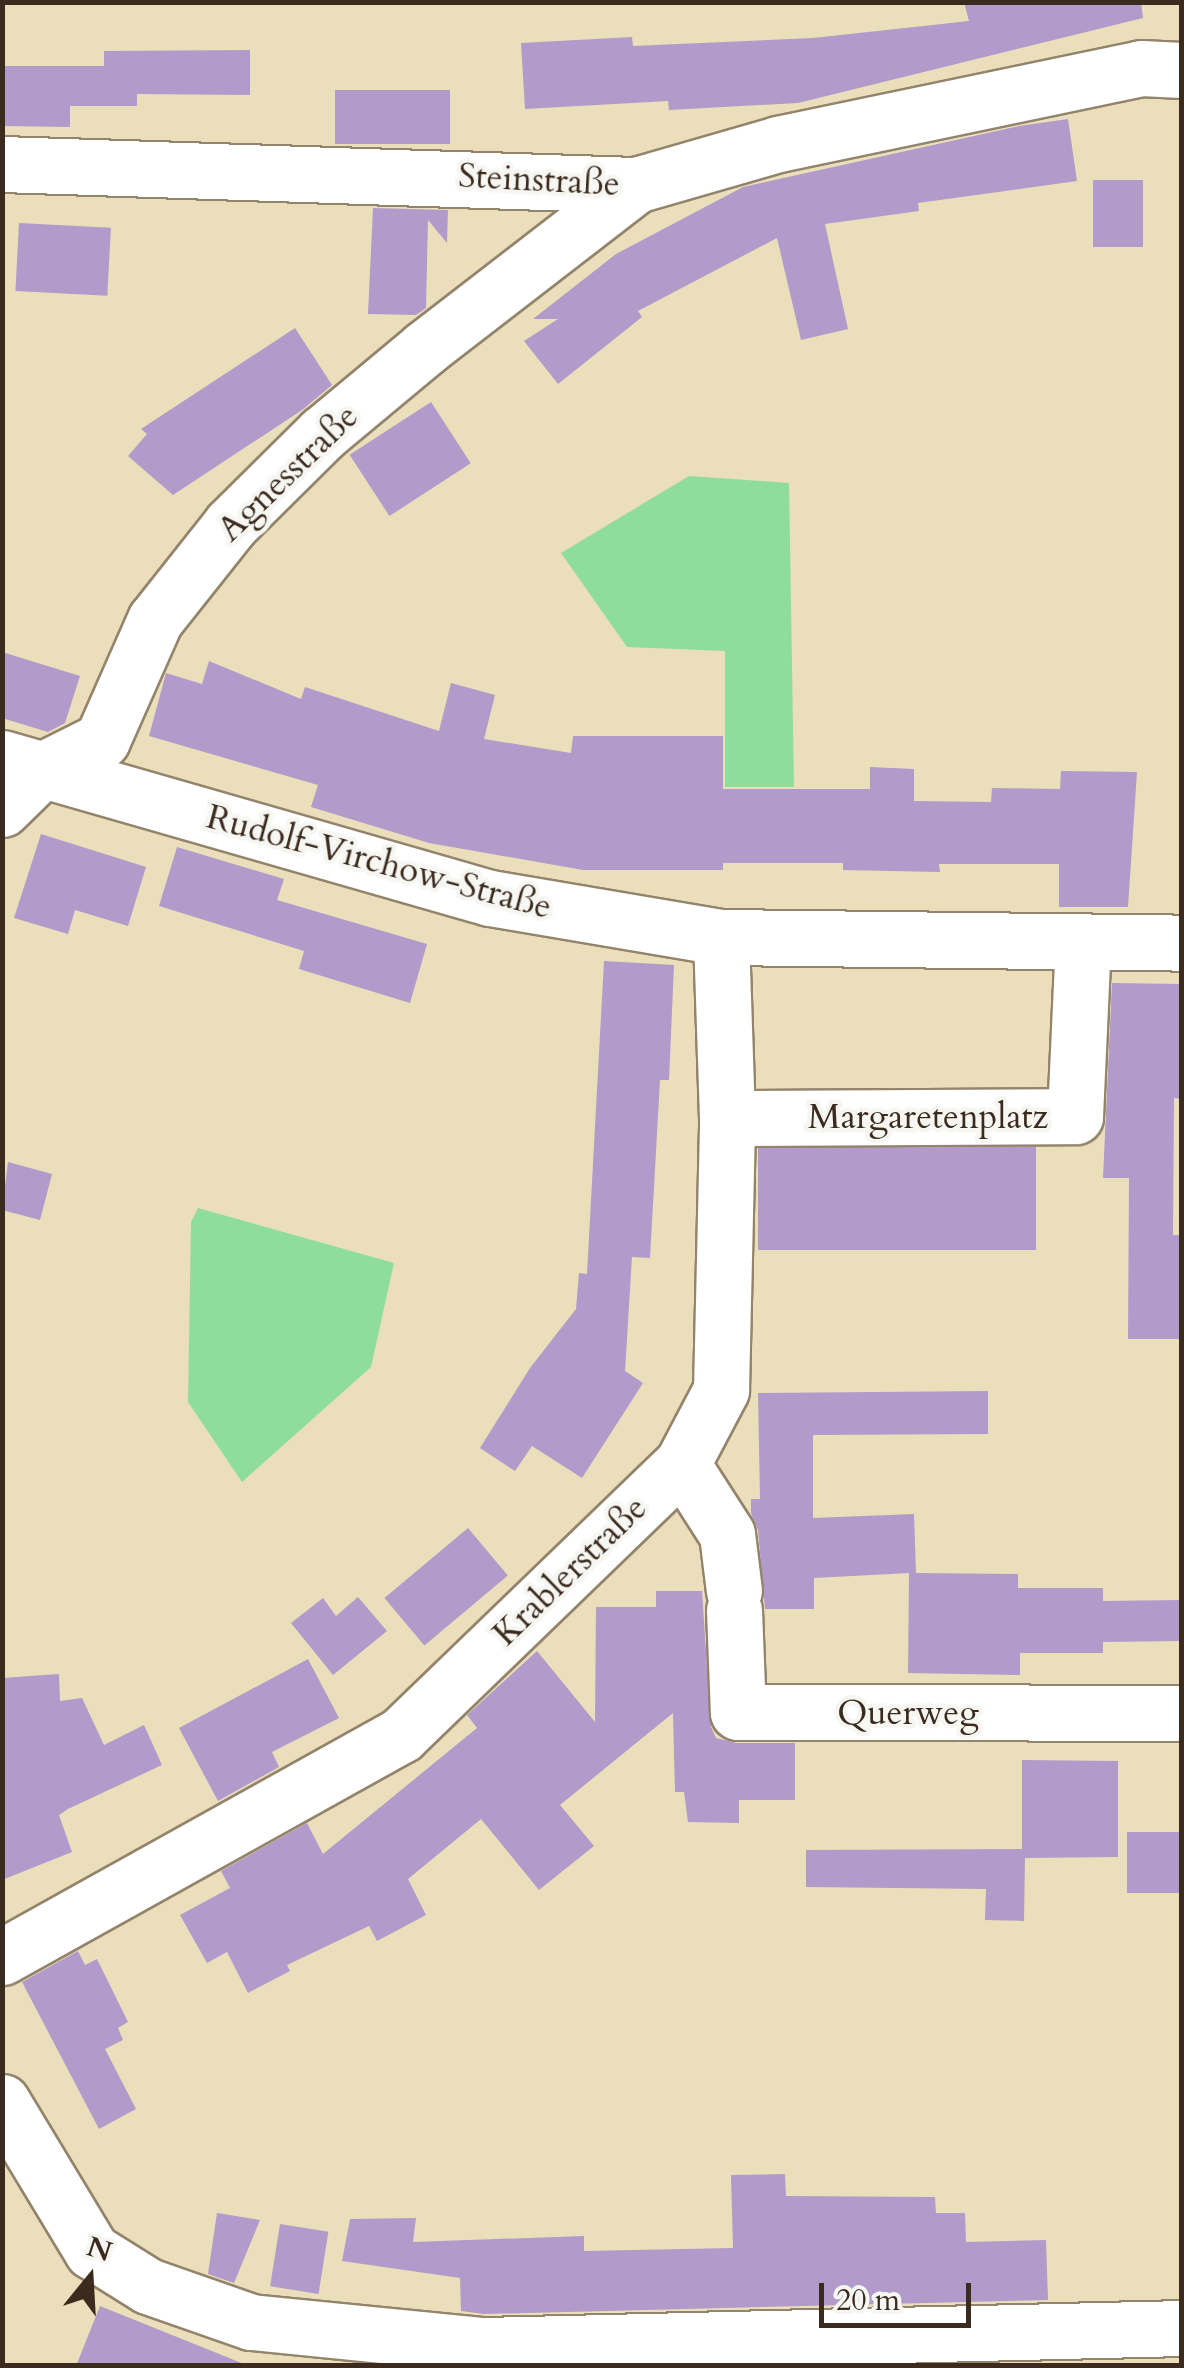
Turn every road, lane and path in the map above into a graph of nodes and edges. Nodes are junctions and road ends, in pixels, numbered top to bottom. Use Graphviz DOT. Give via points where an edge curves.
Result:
graph roads {
  1 [pos="1182,70"];
  2 [pos="2,164"];
  3 [pos="636,185"];
  4 [pos="22,764"];
  5 [pos="2,809"];
  6 [pos="721,937"];
  7 [pos="1083,942"];
  8 [pos="1182,943"];
  9 [pos="726,1118"];
  10 [pos="682,1464"];
  11 [pos="1182,1713"];
  12 [pos="2,1957"];
  13 [pos="2,2102"];
  14 [pos="1182,2328"];
  1 -- 3 [label="street, Steinstraße" via="1141,68 778,144"];
  2 -- 3 [label="street, Steinstraße"];
  3 -- 4 [label="street, Agnesstraße" via="396,372 230,524 155,620 102,740"];
  4 -- 5 [label="street, Agnesstraße"];
  4 -- 6 [label="street, Rudolf-Virchow-Straße" via="490,898"];
  6 -- 7 [label="street, Rudolf-Virchow-Straße"];
  6 -- 9 [label="street, Krablerstraße"];
  7 -- 8 [label="street, Rudolf-Virchow-Straße"];
  7 -- 9 [label="street, Margaretenplatz" via="1075,1116"];
  9 -- 10 [label="street, Krablerstraße" via="721,1390"];
  10 -- 11 [label="street, Querweg" via="727,1534 738,1712"];
  10 -- 12 [label="street, Krablerstraße" via="400,1735"];
  13 -- 14 [label="street" via="92,2250 148,2286 251,2322 483,2346"];
}
